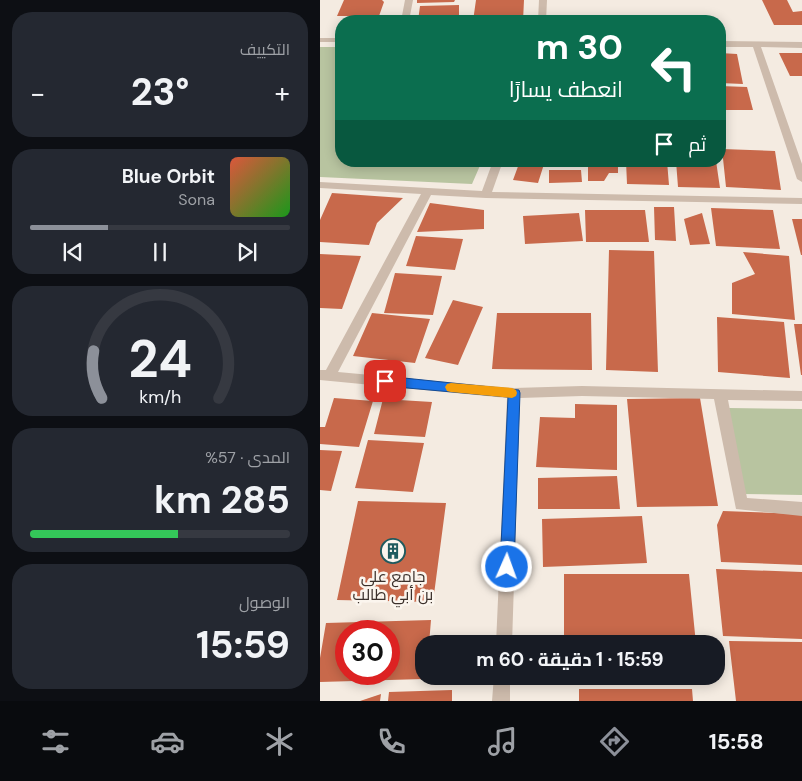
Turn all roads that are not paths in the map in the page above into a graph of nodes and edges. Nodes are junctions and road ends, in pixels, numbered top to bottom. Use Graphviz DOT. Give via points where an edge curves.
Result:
graph roads {
  1 [pos="409,0"];
  2 [pos="543,0"];
  3 [pos="406,15"];
  4 [pos="542,15"];
  5 [pos="320,40"];
  6 [pos="335,40"];
  7 [pos="726,44"];
  8 [pos="756,44"];
  9 [pos="802,45"];
  10 [pos="496,167"];
  11 [pos="802,179"];
  12 [pos="320,185"];
  13 [pos="428,191"];
  14 [pos="486,195"];
  15 [pos="802,201"];
  16 [pos="324,376"];
  17 [pos="514,393"];
  18 [pos="720,394"];
  19 [pos="802,396"];
  20 [pos="802,509"];
  21 [pos="504,635"];
  22 [pos="502,685"];
  23 [pos="501,701"];
  1 -- 3 [label="street"];
  2 -- 4 [label="street"];
  5 -- 6 [label="street"];
  7 -- 8 [label="street"];
  8 -- 9 [label="street"];
  8 -- 11 [label="street"];
  10 -- 14 [label="street"];
  12 -- 13 [label="street"];
  13 -- 14 [label="street"];
  13 -- 16 [label="street"];
  14 -- 15 [label="street"];
  16 -- 17 [label="street"];
  17 -- 18 [label="street"];
  17 -- 21 [label="street"];
  18 -- 19 [label="street"];
  18 -- 20 [label="street" via="741,504"];
  22 -- 23 [label="street"];
}
